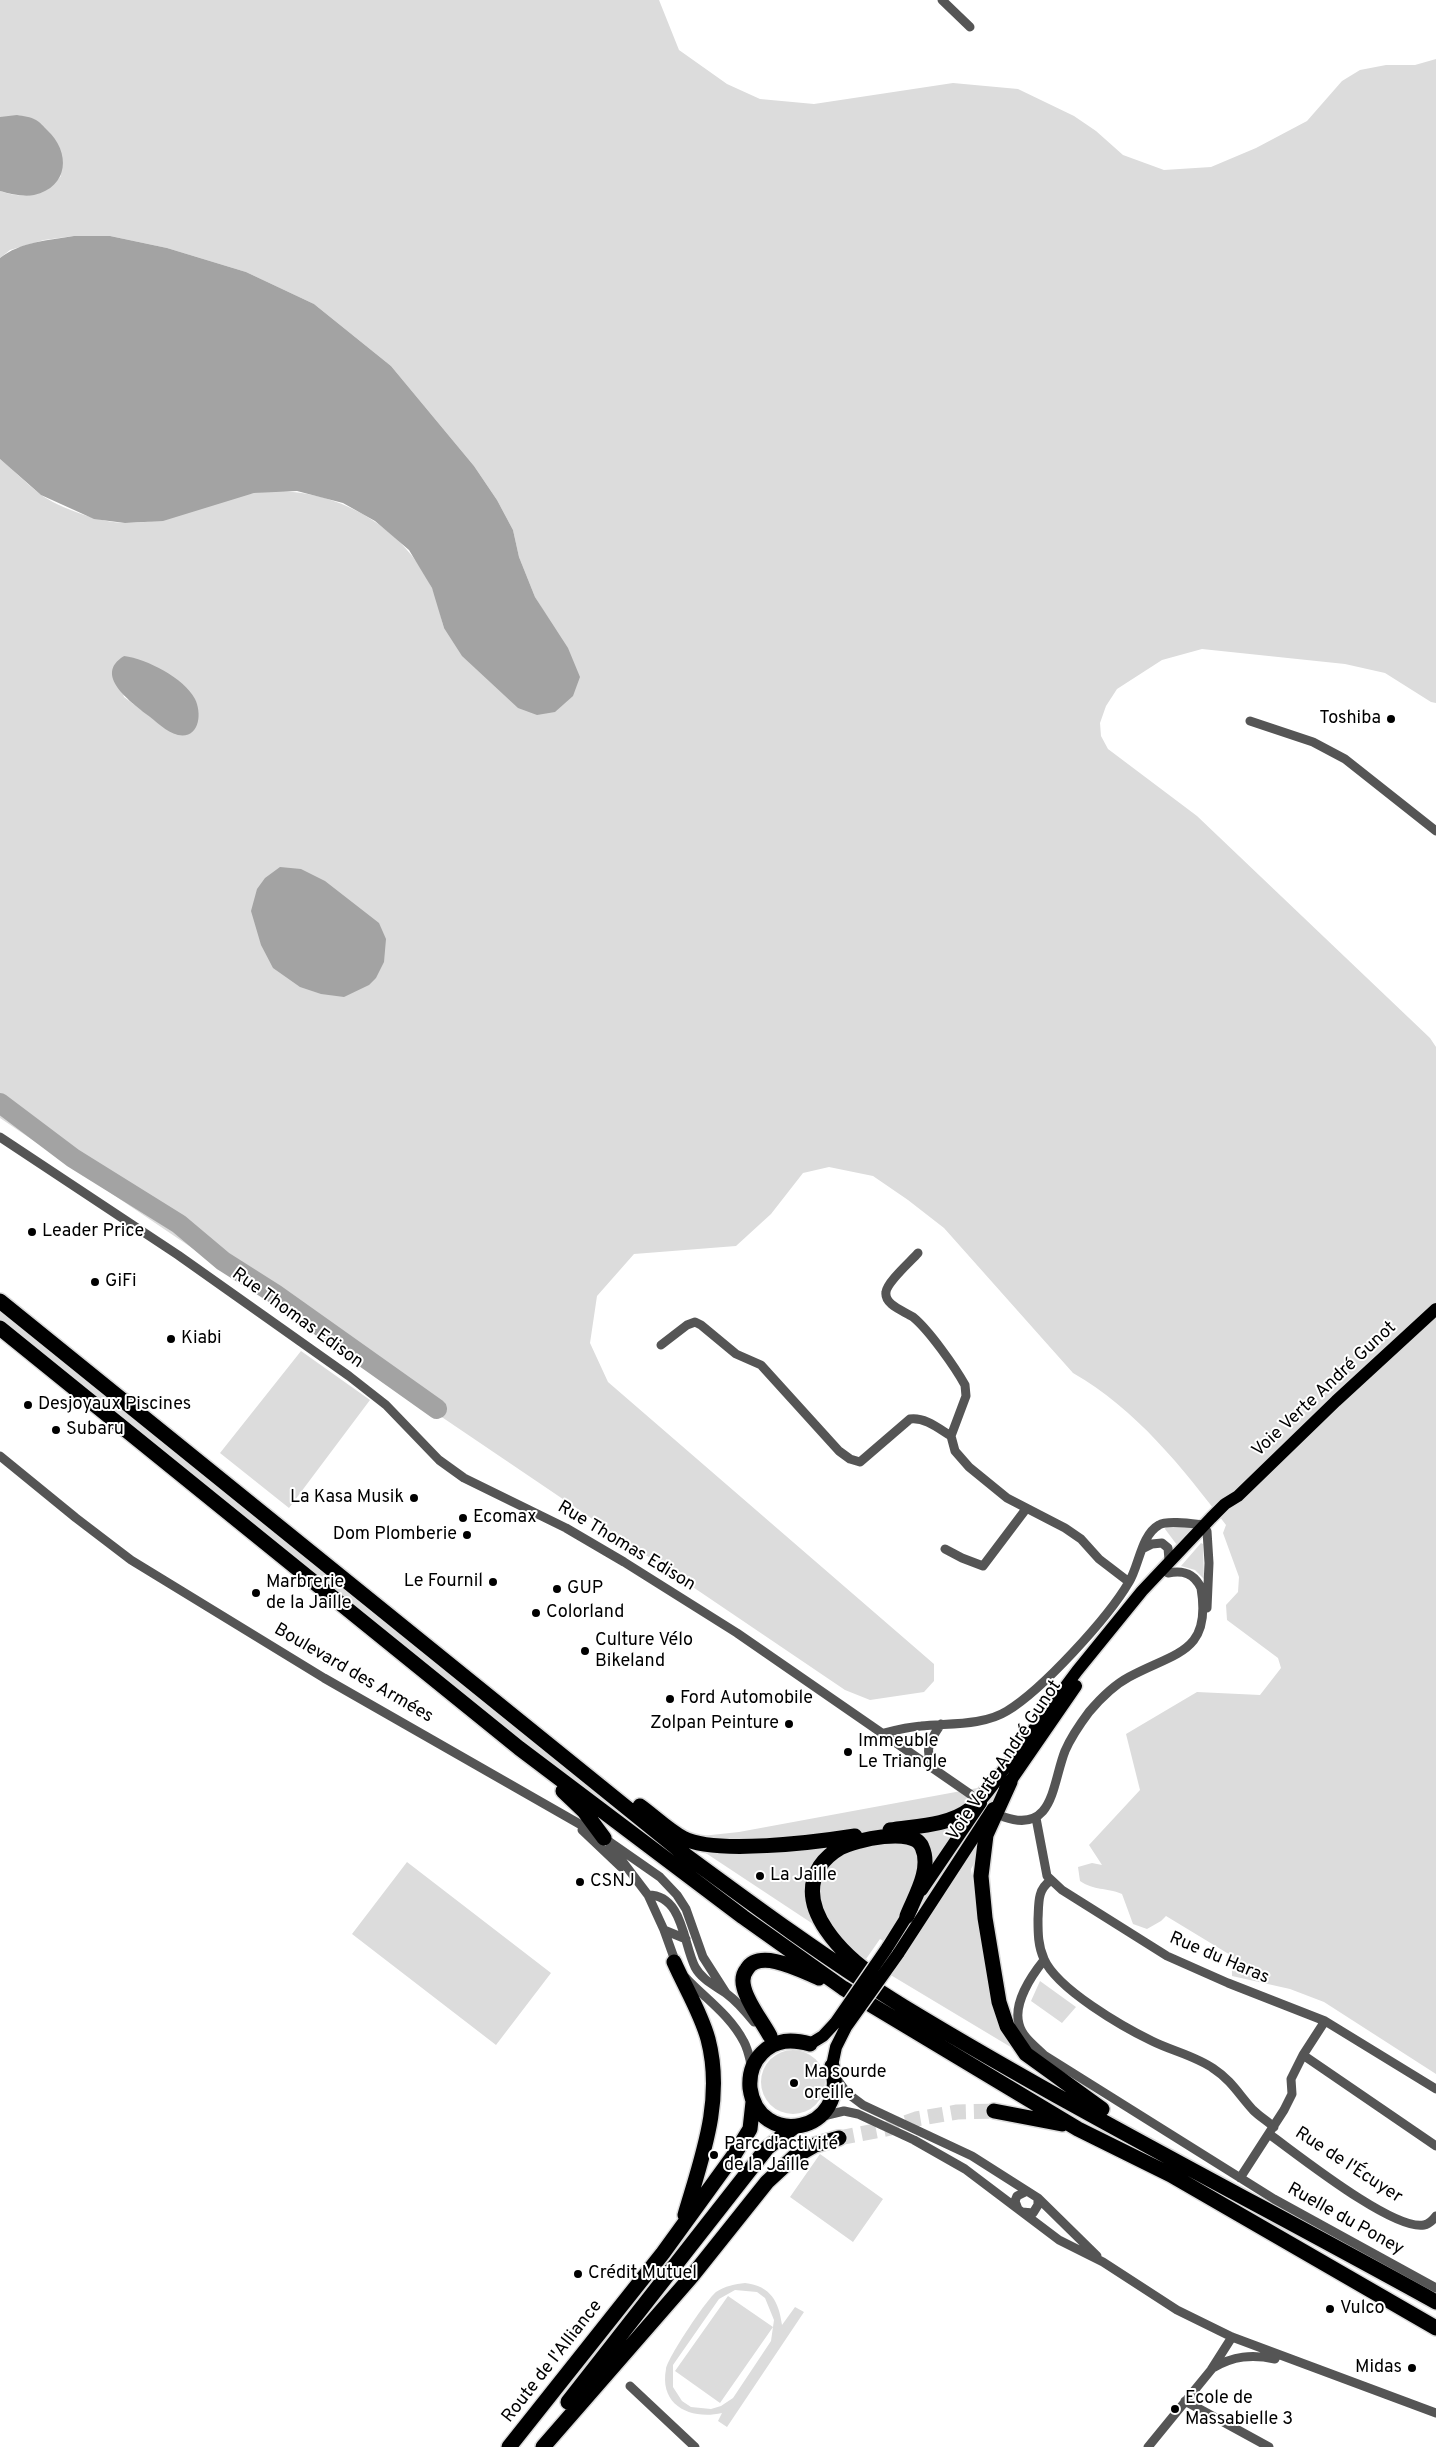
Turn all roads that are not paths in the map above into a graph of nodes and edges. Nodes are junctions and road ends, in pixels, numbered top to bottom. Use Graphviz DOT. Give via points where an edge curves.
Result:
graph roads {
  1 [pos="942,0"];
  2 [pos="970,26"];
  3 [pos="1250,721"];
  4 [pos="1436,831"];
  5 [pos="0,1137"];
  6 [pos="918,1253"];
  7 [pos="0,1301"];
  8 [pos="1436,1309"];
  9 [pos="0,1328"];
  10 [pos="661,1345"];
  11 [pos="951,1436"];
  12 [pos="0,1456"];
  13 [pos="1026,1509"];
  14 [pos="1205,1528"];
  15 [pos="1144,1548"];
  16 [pos="945,1549"];
  17 [pos="1169,1566"];
  18 [pos="1130,1582"];
  19 [pos="1203,1617"];
  20 [pos="941,1724"];
  21 [pos="534,1733"];
  22 [pos="884,1733"];
  23 [pos="520,1748"];
  24 [pos="938,1771"];
  25 [pos="1004,1780"];
  26 [pos="970,1794"];
  27 [pos="1004,1817"];
  28 [pos="1036,1818"];
  29 [pos="574,1822"];
  30 [pos="604,1838"];
  31 [pos="1050,1881"];
  32 [pos="640,1885"];
  33 [pos="648,1895"];
  34 [pos="907,1916"];
  35 [pos="664,1930"];
  36 [pos="686,1939"];
  37 [pos="892,1951"];
  38 [pos="1044,1960"];
  39 [pos="674,1962"];
  40 [pos="843,1988"];
  41 [pos="726,1993"];
  42 [pos="1325,2021"];
  43 [pos="841,2025"];
  44 [pos="775,2039"];
  45 [pos="810,2044"];
  46 [pos="1303,2055"];
  47 [pos="752,2068"];
  48 [pos="834,2072"];
  49 [pos="1436,2089"];
  50 [pos="753,2102"];
  51 [pos="1102,2109"];
  52 [pos="994,2112"];
  53 [pos="820,2117"];
  54 [pos="1071,2126"];
  55 [pos="794,2127"];
  56 [pos="1271,2130"];
  57 [pos="838,2138"];
  58 [pos="1436,2146"];
  59 [pos="1240,2178"];
  60 [pos="1027,2191"];
  61 [pos="1038,2198"];
  62 [pos="1020,2210"];
  63 [pos="1436,2216"];
  64 [pos="1283,2217"];
  65 [pos="682,2226"];
  66 [pos="1103,2262"];
  67 [pos="1436,2288"];
  68 [pos="1436,2302"];
  69 [pos="1436,2328"];
  70 [pos="1232,2338"];
  71 [pos="1305,2365"];
  72 [pos="1211,2370"];
  73 [pos="630,2386"];
  74 [pos="1186,2401"];
  75 [pos="1436,2413"];
  76 [pos="509,2447"];
  77 [pos="530,2447"];
  78 [pos="542,2447"];
  79 [pos="695,2447"];
  80 [pos="1148,2447"];
  81 [pos="1269,2447"];
  1 -- 2 [label="street"];
  3 -- 4 [label="street" via="1313,742 1345,759"];
  5 -- 22 [label="street, Rue Thomas Edison" via="178,1254 349,1376 386,1405 439,1460 464,1478 566,1528 616,1557 737,1633"];
  6 -- 11 [label="street" via="889,1285 887,1298 918,1322 965,1385 966,1396"];
  7 -- 21 [label="highway"];
  8 -- 14 [label="main road, Voie Verte André Gunot" via="1238,1496 1225,1504"];
  9 -- 23 [label="highway"];
  10 -- 11 [label="street" via="687,1325 695,1322 701,1325 736,1354 761,1365 850,1459 860,1462 910,1419 918,1418"];
  11 -- 13 [label="street" via="955,1451 968,1467"];
  12 -- 29 [label="street, Boulevard des Armées" via="131,1560 324,1678"];
  13 -- 16 [label="street" via="984,1566"];
  13 -- 18 [label="street" via="1080,1538 1099,1559"];
  14 -- 15 [label="street" via="1164,1523 1152,1532"];
  14 -- 17 [label="main road, Voie Verte André Gunot"];
  14 -- 19 [label="street" via="1209,1593"];
  15 -- 17 [label="street" via="1162,1543 1168,1548"];
  15 -- 18 [label="street"];
  17 -- 19 [label="street" via="1186,1572 1200,1584"];
  17 -- 25 [label="main road, Voie Verte André Gunot" via="1077,1671"];
  18 -- 20 [label="street" via="1089,1632 1016,1705 984,1720"];
  19 -- 28 [label="street" via="1200,1630 1187,1649 1129,1677 1094,1706 1071,1738 1051,1797"];
  20 -- 22 [label="street"];
  20 -- 24 [label="street" via="929,1742 927,1753"];
  21 -- 25 [label="highway" via="600,1776 683,1838 701,1844 744,1846 835,1839 946,1820 970,1809"];
  21 -- 64 [label="highway" via="758,1909 902,2006 1060,2097"];
  22 -- 24 [label="street, Rue Thomas Edison"];
  23 -- 30 [label="highway" via="584,1812"];
  23 -- 40 [label="highway" via="743,1917"];
  24 -- 26 [label="street, Rue Thomas Edison"];
  25 -- 34 [label="main road, Voie Verte André Gunot" via="936,1868"];
  25 -- 37 [label="main road, Voie Verte André Gunot"];
  25 -- 51 [label="highway" via="986,1836 981,1876 999,2002 1007,2026 1026,2054"];
  27 -- 28 [label="street" via="1025,1822"];
  28 -- 31 [label="street"];
  29 -- 30 [label="street, Boulevard des Armées"];
  29 -- 32 [label="street, Boulevard des Armées"];
  30 -- 32 [label="street"];
  30 -- 41 [label="street, Boulevard des Armées" via="660,1876 677,1895 691,1920 710,1971"];
  31 -- 38 [label="street" via="1043,1886 1039,1897 1038,1938"];
  31 -- 42 [label="street, Rue du Haras" via="1167,1956 1228,1984"];
  32 -- 33 [label="street"];
  33 -- 35 [label="street"];
  33 -- 36 [label="street" via="658,1895 670,1904"];
  34 -- 37 [label="main road, Voie Verte André Gunot"];
  34 -- 51 [label="highway" via="926,1860 922,1845 914,1838 892,1836 858,1842 841,1848 820,1866 813,1882 818,1914 846,1954 914,2002"];
  35 -- 36 [label="street"];
  35 -- 39 [label="street"];
  36 -- 41 [label="street" via="696,1968"];
  37 -- 43 [label="main road, Voie Verte André Gunot, bridge"];
  38 -- 56 [label="street, Rue de l'Écuyer" via="1065,1984 1102,2012 1152,2041 1219,2072"];
  38 -- 59 [label="street, Ruelle du Poney" via="1032,1975 1018,2011 1019,2025 1028,2039 1044,2055"];
  39 -- 47 [label="street" via="685,1977 724,2012 745,2043"];
  39 -- 65 [label="highway" via="707,2037 714,2091 707,2142"];
  40 -- 44 [label="highway" via="784,1964 769,1960 754,1962 745,1970 744,1988"];
  40 -- 54 [label="highway"];
  41 -- 44 [label="street"];
  42 -- 46 [label="street"];
  42 -- 49 [label="street, Rue du Haras"];
  43 -- 45 [label="main road, Voie Verte André Gunot"];
  43 -- 48 [label="main road, Voie Verte André Gunot"];
  44 -- 45 [label="highway"];
  44 -- 47 [label="highway"];
  46 -- 56 [label="street" via="1291,2080 1292,2094"];
  46 -- 58 [label="street"];
  47 -- 50 [label="highway, Route de l'Alliance" via="749,2079"];
  48 -- 53 [label="highway" via="834,2098"];
  48 -- 60 [label="street" via="847,2093 862,2105 972,2156"];
  50 -- 55 [label="highway" via="770,2120"];
  50 -- 65 [label="highway, Route de l'Alliance" via="753,2118 746,2138"];
  51 -- 64 [label="highway" via="1276,2209"];
  52 -- 54 [label="highway"];
  53 -- 55 [label="highway, Route de l'Alliance"];
  53 -- 62 [label="street" via="844,2111 858,2114 914,2140 965,2169"];
  54 -- 69 [label="highway" via="1171,2174"];
  55 -- 77 [label="highway, Route de l'Alliance" via="767,2148 588,2379"];
  56 -- 59 [label="street"];
  56 -- 63 [label="street, Rue de l'Écuyer" via="1379,2211 1417,2225 1428,2224"];
  57 -- 78 [label="highway" via="815,2145 794,2157 767,2182 692,2276"];
  59 -- 67 [label="street, Ruelle du Poney"];
  60 -- 61 [label="street"];
  60 -- 62 [label="street" via="1017,2196 1015,2202"];
  61 -- 62 [label="street" via="1033,2212"];
  61 -- 66 [label="street"];
  62 -- 66 [label="street" via="1059,2240"];
  64 -- 68 [label="highway"];
  65 -- 76 [label="highway, Route de l'Alliance"];
  66 -- 70 [label="street" via="1177,2310"];
  70 -- 71 [label="street"];
  70 -- 72 [label="street"];
  71 -- 72 [label="street" via="1259,2356 1228,2360"];
  71 -- 75 [label="street"];
  72 -- 74 [label="street"];
  73 -- 79 [label="street"];
  74 -- 80 [label="street"];
  74 -- 81 [label="street"];
}
